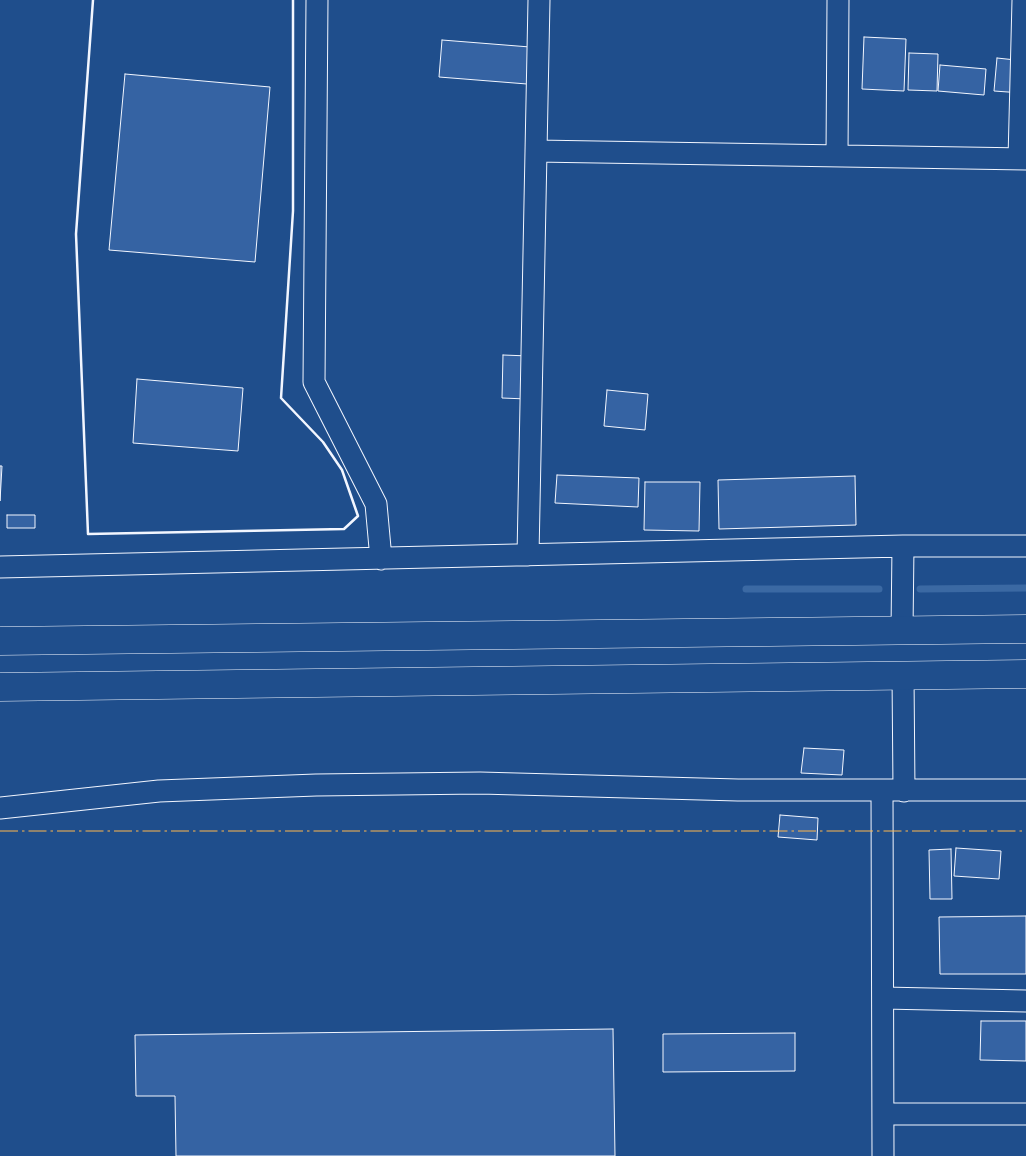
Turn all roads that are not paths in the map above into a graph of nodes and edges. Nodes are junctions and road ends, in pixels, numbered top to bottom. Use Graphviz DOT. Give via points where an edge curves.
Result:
graph roads {
  1 [pos="317,0"];
  2 [pos="539,0"];
  3 [pos="838,0"];
  4 [pos="1024,0"];
  5 [pos="536,151"];
  6 [pos="837,156"];
  7 [pos="1022,159"];
  8 [pos="903,546"];
  9 [pos="1026,546"];
  10 [pos="528,555"];
  11 [pos="381,558"];
  12 [pos="0,567"];
  13 [pos="1026,629"];
  14 [pos="902,630"];
  15 [pos="0,641"];
  16 [pos="1026,674"];
  17 [pos="903,675"];
  18 [pos="0,687"];
  19 [pos="1026,790"];
  20 [pos="882,791"];
  21 [pos="904,791"];
  22 [pos="0,808"];
  23 [pos="883,998"];
  24 [pos="1026,1001"];
  25 [pos="883,1114"];
  26 [pos="1026,1114"];
  27 [pos="883,1156"];
  1 -- 11 [label="street" via="314,382 376,504"];
  2 -- 5 [label="street"];
  3 -- 6 [label="street"];
  4 -- 7 [label="street"];
  5 -- 6 [label="street"];
  5 -- 10 [label="street"];
  6 -- 7 [label="street"];
  8 -- 9 [label="street"];
  8 -- 10 [label="street"];
  8 -- 14 [label="street"];
  10 -- 11 [label="street"];
  11 -- 12 [label="street"];
  13 -- 14 [label="highway"];
  14 -- 15 [label="highway"];
  16 -- 17 [label="highway"];
  17 -- 18 [label="highway"];
  17 -- 21 [label="street"];
  19 -- 21 [label="street"];
  20 -- 21 [label="street"];
  20 -- 22 [label="street" via="480,783 316,784 159,791"];
  20 -- 23 [label="street"];
  23 -- 24 [label="street"];
  23 -- 25 [label="street"];
  25 -- 26 [label="street"];
  25 -- 27 [label="street"];
}
